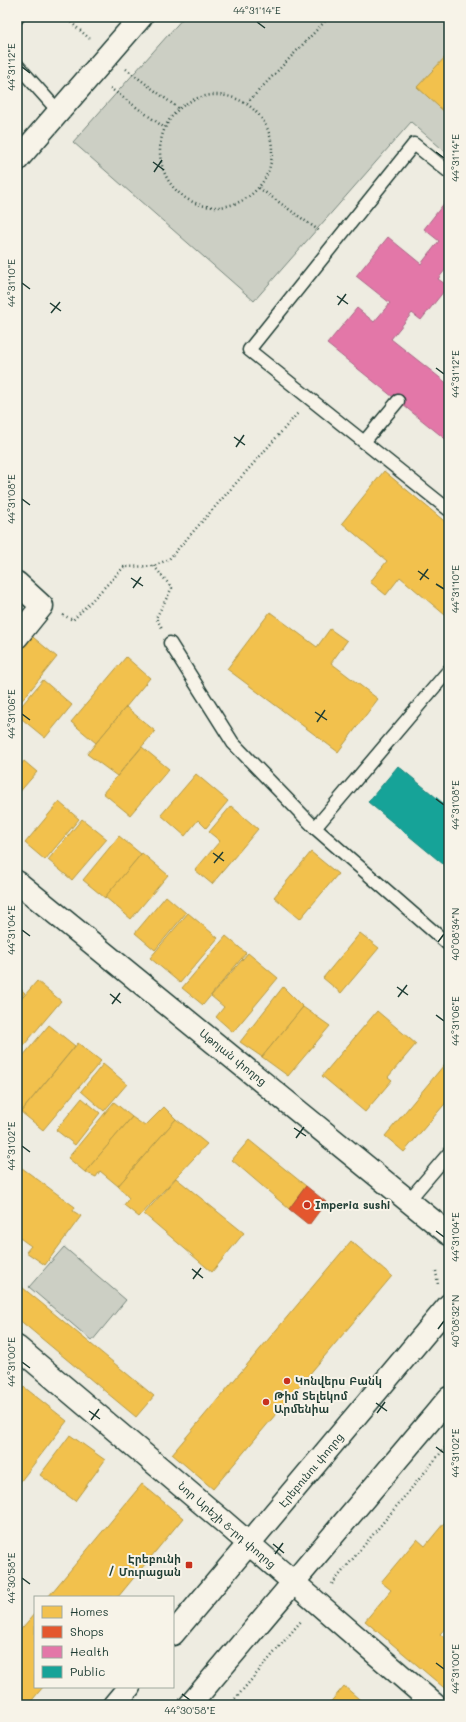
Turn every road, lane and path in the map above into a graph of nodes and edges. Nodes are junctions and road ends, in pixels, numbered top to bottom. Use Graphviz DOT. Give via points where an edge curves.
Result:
graph roads {
  1 [pos="65,17"];
  2 [pos="141,17"];
  3 [pos="329,17"];
  4 [pos="107,55"];
  5 [pos="17,65"];
  6 [pos="91,74"];
  7 [pos="247,103"];
  8 [pos="178,108"];
  9 [pos="59,112"];
  10 [pos="165,128"];
  11 [pos="17,160"];
  12 [pos="449,172"];
  13 [pos="260,188"];
  14 [pos="335,242"];
  15 [pos="310,399"];
  16 [pos="398,401"];
  17 [pos="364,442"];
  18 [pos="449,510"];
  19 [pos="154,566"];
  20 [pos="17,583"];
  21 [pos="42,606"];
  22 [pos="17,637"];
  23 [pos="170,643"];
  24 [pos="449,670"];
  25 [pos="315,828"];
  26 [pos="17,882"];
  27 [pos="449,945"];
  28 [pos="449,1153"];
  29 [pos="409,1200"];
  30 [pos="449,1234"];
  31 [pos="436,1271"];
  32 [pos="444,1298"];
  33 [pos="17,1347"];
  34 [pos="449,1398"];
  35 [pos="449,1443"];
  36 [pos="249,1544"];
  37 [pos="293,1583"];
  38 [pos="317,1602"];
  39 [pos="174,1633"];
  40 [pos="128,1688"];
  41 [pos="114,1705"];
  42 [pos="190,1705"];
  43 [pos="230,1705"];
  44 [pos="436,1705"];
  1 -- 4 [label="path"];
  2 -- 4 [label="main road"];
  3 -- 7 [label="path"];
  4 -- 6 [label="main road"];
  4 -- 8 [label="path"];
  5 -- 9 [label="lane"];
  6 -- 9 [label="main road"];
  6 -- 10 [label="path"];
  7 -- 8 [label="path" via="230,95 212,94 194,98"];
  7 -- 13 [label="path" via="262,116 270,133 273,152 270,171"];
  8 -- 10 [label="path"];
  9 -- 11 [label="main road"];
  10 -- 13 [label="path" via="160,140 160,159 166,177 176,191 192,202 210,207 228,207 245,200"];
  12 -- 14 [label="lane" via="414,144"];
  13 -- 14 [label="path"];
  14 -- 15 [label="lane" via="249,350"];
  15 -- 17 [label="lane"];
  15 -- 19 [label="path" via="169,559"];
  16 -- 17 [label="lane"];
  17 -- 18 [label="lane"];
  19 -- 21 [label="path" via="124,567 73,620"];
  19 -- 23 [label="path" via="172,588 156,618"];
  20 -- 21 [label="main road"];
  21 -- 22 [label="main road"];
  23 -- 25 [label="lane" via="233,743"];
  24 -- 25 [label="lane"];
  25 -- 27 [label="lane"];
  26 -- 29 [label="main road, Աթոյան փողոց"];
  28 -- 29 [label="lane"];
  29 -- 30 [label="main road, Աթոյան փողոց"];
  31 -- 32 [label="path"];
  32 -- 36 [label="main road, Էրեբունու փողոց"];
  33 -- 36 [label="main road, Նոր Արեշի 8-րդ փողոց"];
  34 -- 37 [label="main road"];
  35 -- 38 [label="path"];
  36 -- 37 [label="main road, Նոր Արեշի 8-րդ փողոց"];
  36 -- 39 [label="main road, Էրեբունու փողոց"];
  37 -- 38 [label="main road, Նոր Արեշի 8-րդ փողոց"];
  37 -- 42 [label="main road"];
  38 -- 43 [label="path"];
  38 -- 44 [label="main road, Նոր Արեշի 8-րդ փողոց"];
  40 -- 41 [label="main road"];
}
